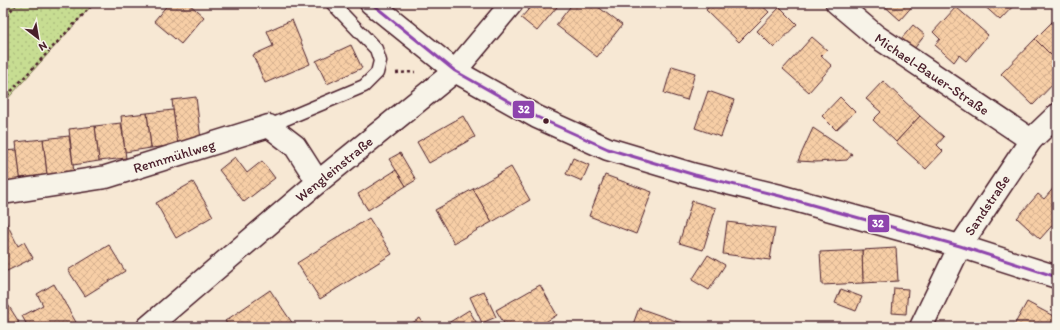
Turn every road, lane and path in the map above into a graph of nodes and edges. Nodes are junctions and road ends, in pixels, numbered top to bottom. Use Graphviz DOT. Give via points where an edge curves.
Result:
graph roads {
  1 [pos="17,3"];
  2 [pos="94,3"];
  3 [pos="332,3"];
  4 [pos="371,3"];
  5 [pos="512,3"];
  6 [pos="837,3"];
  7 [pos="3,20"];
  8 [pos="455,71"];
  9 [pos="3,100"];
  10 [pos="1057,115"];
  11 [pos="269,126"];
  12 [pos="1031,140"];
  13 [pos="318,182"];
  14 [pos="3,193"];
  15 [pos="960,246"];
  16 [pos="1057,277"];
  17 [pos="148,327"];
  18 [pos="921,327"];
  1 -- 7 [label="path"];
  2 -- 9 [label="path"];
  3 -- 11 [label="lane" via="376,49 380,61 377,73 364,86"];
  4 -- 8 [label="street"];
  5 -- 8 [label="street, Wengleinstraße"];
  6 -- 12 [label="street, Michael-Bauer-Straße" via="876,36"];
  8 -- 13 [label="street, Wengleinstraße"];
  8 -- 15 [label="street" via="537,117 608,149"];
  10 -- 12 [label="street, Sandstraße"];
  11 -- 13 [label="street" via="295,146"];
  11 -- 14 [label="street, Rennmühlweg" via="106,177"];
  12 -- 15 [label="street, Sandstraße"];
  13 -- 17 [label="street, Wengleinstraße"];
  15 -- 16 [label="street"];
  15 -- 18 [label="street, Sandstraße"];
}
